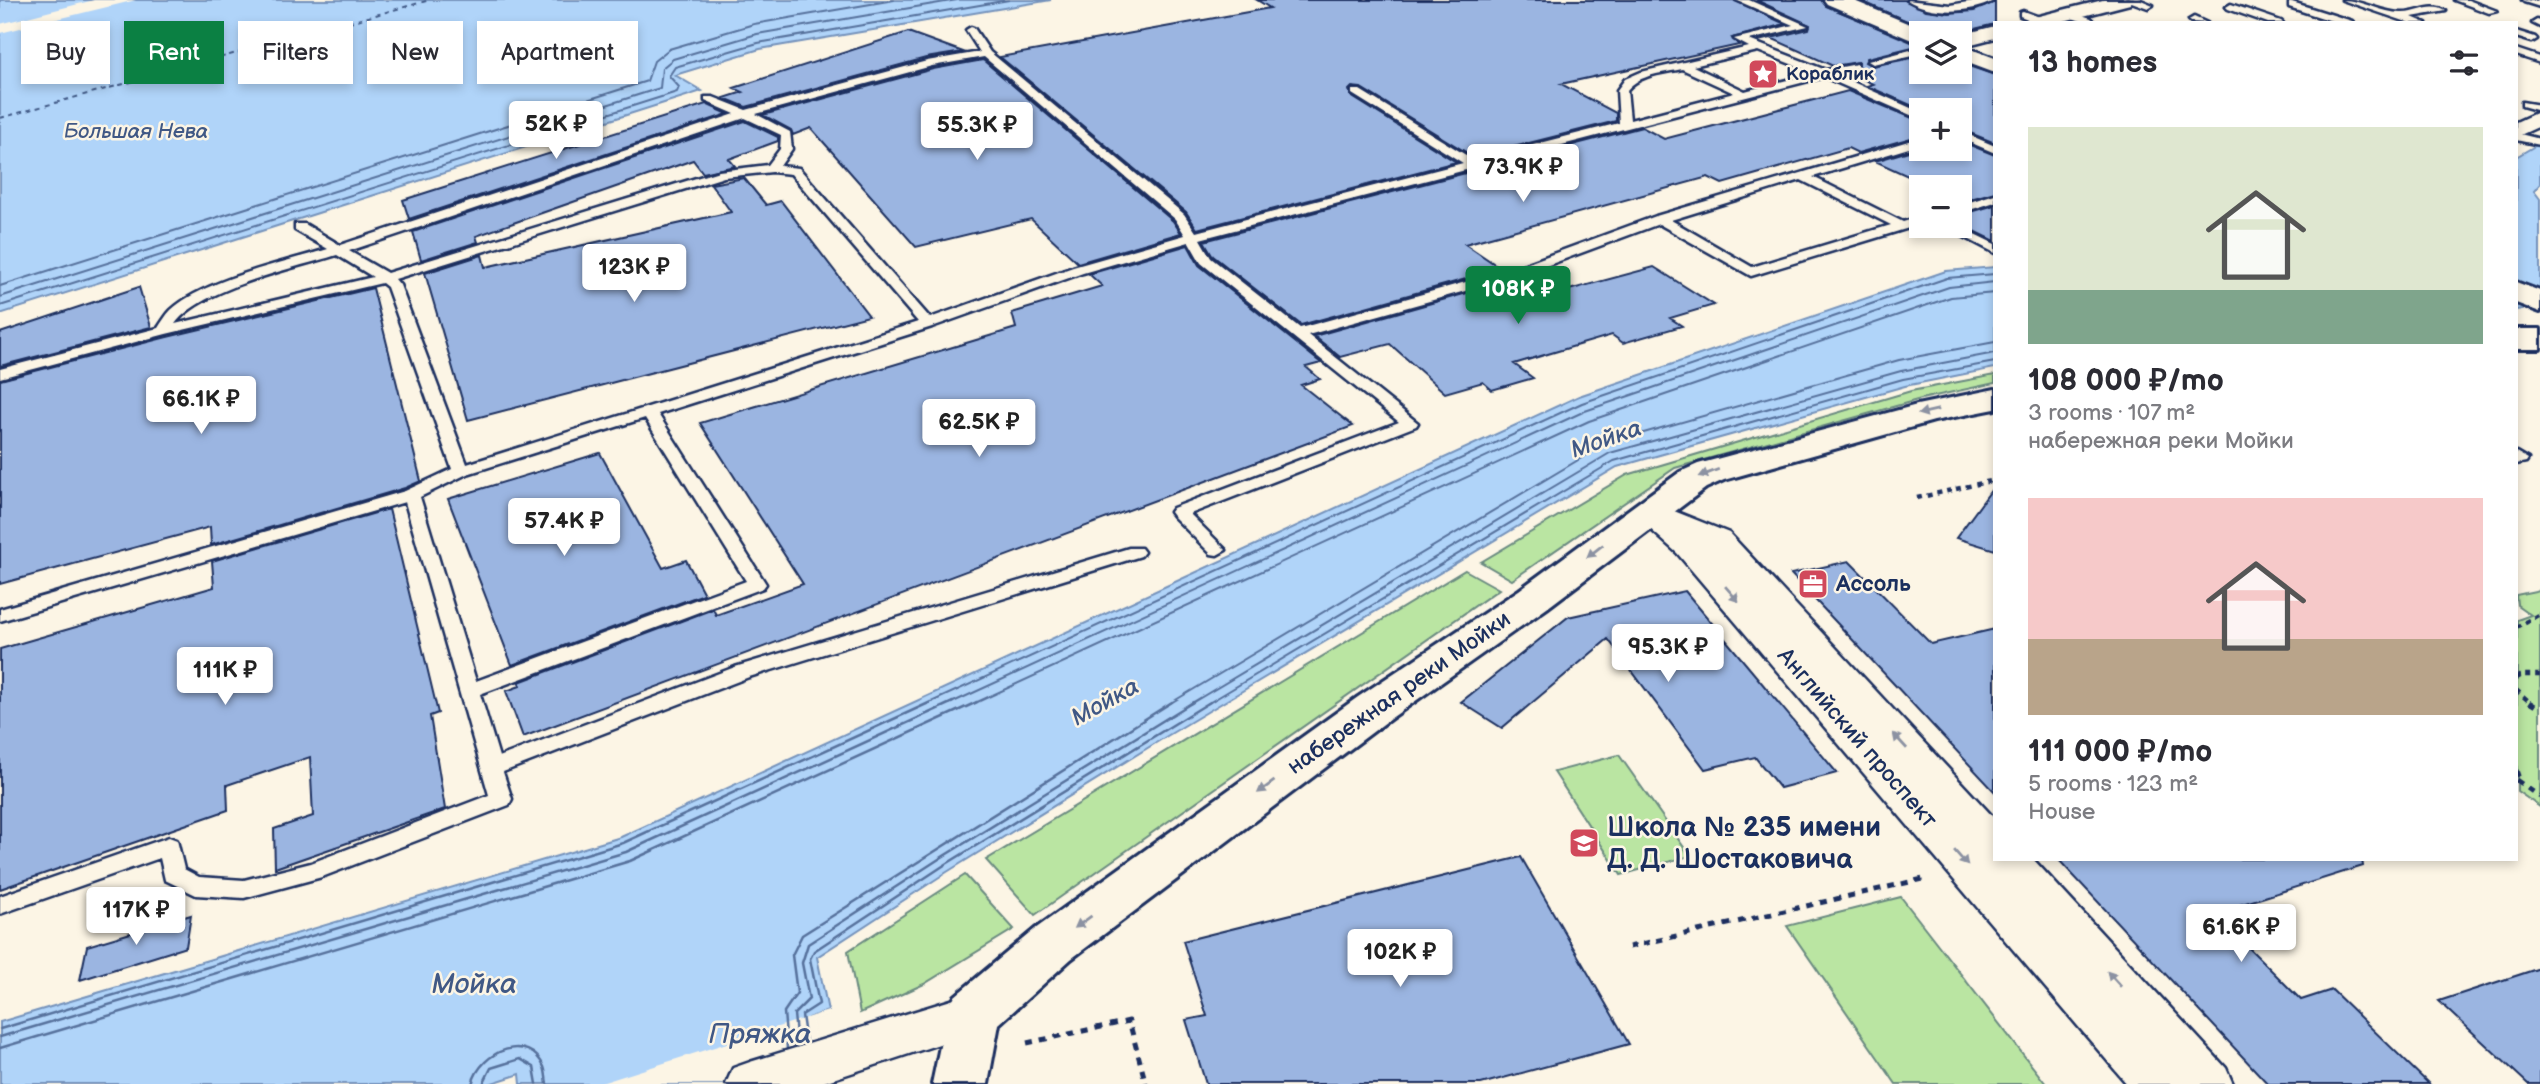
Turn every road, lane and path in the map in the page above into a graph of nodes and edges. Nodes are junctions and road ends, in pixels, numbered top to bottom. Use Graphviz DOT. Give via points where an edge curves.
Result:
graph roads {
  1 [pos="1741,0"];
  2 [pos="1834,0"];
  3 [pos="1912,0"];
  4 [pos="2124,0"];
  5 [pos="2131,0"];
  6 [pos="2347,0"];
  7 [pos="2459,0"];
  8 [pos="2527,0"];
  9 [pos="1989,1"];
  10 [pos="2540,4"];
  11 [pos="2148,5"];
  12 [pos="2292,5"];
  13 [pos="2231,7"];
  14 [pos="2492,10"];
  15 [pos="2441,11"];
  16 [pos="2400,16"];
  17 [pos="2033,19"];
  18 [pos="2272,21"];
  19 [pos="2343,21"];
  20 [pos="2415,21"];
  21 [pos="971,30"];
  22 [pos="1909,31"];
  23 [pos="1993,33"];
  24 [pos="2518,35"];
  25 [pos="1972,38"];
  26 [pos="2532,39"];
  27 [pos="1759,48"];
  28 [pos="1909,53"];
  29 [pos="2518,53"];
  30 [pos="986,54"];
  31 [pos="1972,57"];
  32 [pos="2540,60"];
  33 [pos="1872,61"];
  34 [pos="1683,65"];
  35 [pos="1993,65"];
  36 [pos="1853,66"];
  37 [pos="1825,73"];
  38 [pos="1356,92"];
  39 [pos="1744,94"];
  40 [pos="709,99"];
  41 [pos="2540,108"];
  42 [pos="1909,111"];
  43 [pos="2533,111"];
  44 [pos="745,114"];
  45 [pos="1625,125"];
  46 [pos="2518,130"];
  47 [pos="2518,134"];
  48 [pos="1972,139"];
  49 [pos="2539,142"];
  50 [pos="1909,144"];
  51 [pos="1993,149"];
  52 [pos="1472,164"];
  53 [pos="772,168"];
  54 [pos="1802,176"];
  55 [pos="1993,199"];
  56 [pos="1972,205"];
  57 [pos="1661,219"];
  58 [pos="1909,224"];
  59 [pos="1902,226"];
  60 [pos="300,228"];
  61 [pos="1192,237"];
  62 [pos="1972,238"];
  63 [pos="1993,248"];
  64 [pos="339,250"];
  65 [pos="386,278"];
  66 [pos="2518,292"];
  67 [pos="2540,303"];
  68 [pos="927,324"];
  69 [pos="163,331"];
  70 [pos="1298,333"];
  71 [pos="2518,339"];
  72 [pos="2540,339"];
  73 [pos="0,374"];
  74 [pos="1993,398"];
  75 [pos="649,412"];
  76 [pos="461,471"];
  77 [pos="1993,480"];
  78 [pos="411,495"];
  79 [pos="1917,498"];
  80 [pos="1649,511"];
  81 [pos="1217,550"];
  82 [pos="1135,552"];
  83 [pos="2540,614"];
  84 [pos="0,615"];
  85 [pos="2518,626"];
  86 [pos="2540,675"];
  87 [pos="2518,677"];
  88 [pos="469,691"];
  89 [pos="2518,692"];
  90 [pos="2540,709"];
  91 [pos="491,768"];
  92 [pos="2519,782"];
  93 [pos="1922,788"];
  94 [pos="2540,797"];
  95 [pos="1993,844"];
  96 [pos="2009,861"];
  97 [pos="1934,876"];
  98 [pos="0,905"];
  99 [pos="1629,947"];
  100 [pos="974,1013"];
  101 [pos="2137,1032"];
  102 [pos="1027,1043"];
  103 [pos="750,1084"];
  104 [pos="960,1084"];
  105 [pos="1146,1084"];
  106 [pos="2158,1084"];
  107 [pos="2209,1084"];
  1 -- 27 [label="lane" via="1802,26 1739,40"];
  2 -- 22 [label="main road"];
  3 -- 9 [label="lane" via="1948,10"];
  4 -- 17 [label="street"];
  5 -- 11 [label="lane"];
  6 -- 16 [label="lane"];
  7 -- 14 [label="lane"];
  8 -- 10 [label="lane"];
  12 -- 19 [label="lane"];
  13 -- 18 [label="lane"];
  15 -- 16 [label="lane"];
  16 -- 20 [label="lane"];
  21 -- 30 [label="lane"];
  23 -- 25 [label="street"];
  24 -- 26 [label="lane"];
  27 -- 34 [label="lane"];
  27 -- 37 [label="lane"];
  28 -- 33 [label="lane"];
  29 -- 32 [label="lane"];
  30 -- 44 [label="lane" via="931,63"];
  30 -- 61 [label="lane" via="1180,217"];
  31 -- 35 [label="main road"];
  34 -- 39 [label="lane"];
  34 -- 45 [label="lane" via="1629,81 1622,90"];
  36 -- 37 [label="lane"];
  37 -- 39 [label="lane"];
  37 -- 42 [label="lane"];
  38 -- 52 [label="lane"];
  39 -- 45 [label="lane"];
  40 -- 44 [label="lane"];
  41 -- 43 [label="lane"];
  43 -- 46 [label="street"];
  44 -- 53 [label="lane" via="786,134 786,152"];
  44 -- 64 [label="lane"];
  45 -- 52 [label="lane"];
  47 -- 49 [label="lane"];
  48 -- 51 [label="lane"];
  50 -- 54 [label="lane"];
  52 -- 61 [label="lane"];
  53 -- 65 [label="lane" via="723,174"];
  53 -- 68 [label="lane" via="794,171"];
  54 -- 57 [label="lane"];
  54 -- 59 [label="lane"];
  55 -- 56 [label="lane"];
  57 -- 59 [label="lane" via="1751,272"];
  57 -- 70 [label="lane" via="1514,273"];
  58 -- 59 [label="lane"];
  60 -- 64 [label="lane"];
  61 -- 68 [label="lane" via="1078,270"];
  61 -- 70 [label="lane" via="1206,260"];
  62 -- 63 [label="lane"];
  64 -- 65 [label="lane"];
  64 -- 69 [label="lane" via="201,296 176,313"];
  65 -- 69 [label="lane"];
  65 -- 76 [label="lane" via="393,285"];
  66 -- 67 [label="main road"];
  68 -- 75 [label="lane"];
  69 -- 73 [label="lane"];
  70 -- 81 [label="lane" via="1410,423 1179,512"];
  71 -- 72 [label="main road"];
  74 -- 80 [label="main road, набережная реки Мойки, one-way" via="1711,472"];
  75 -- 76 [label="lane"];
  75 -- 88 [label="lane" via="757,584"];
  76 -- 78 [label="lane"];
  77 -- 79 [label="path"];
  78 -- 84 [label="lane"];
  78 -- 88 [label="lane"];
  80 -- 93 [label="street, Английский проспект" via="1689,546"];
  80 -- 100 [label="main road, набережная реки Мойки, one-way" via="1053,944"];
  82 -- 91 [label="lane" via="742,672"];
  83 -- 85 [label="path"];
  86 -- 87 [label="path"];
  88 -- 91 [label="lane"];
  89 -- 90 [label="path"];
  91 -- 98 [label="lane" via="501,799 314,871 244,888 196,886 173,874 169,846"];
  92 -- 94 [label="path"];
  93 -- 95 [label="street, Английский проспект"];
  93 -- 101 [label="street, Английский проспект, one-way"];
  101 -- 96 [label="street, Английский проспект, one-way"];
  97 -- 99 [label="path"];
  100 -- 103 [label="street, набережная реки Мойки"];
  100 -- 104 [label="main road"];
  101 -- 106 [label="street, Английский проспект"];
  101 -- 107 [label="street, Английский проспект"];
  102 -- 105 [label="path" via="1129,1021"];
}
